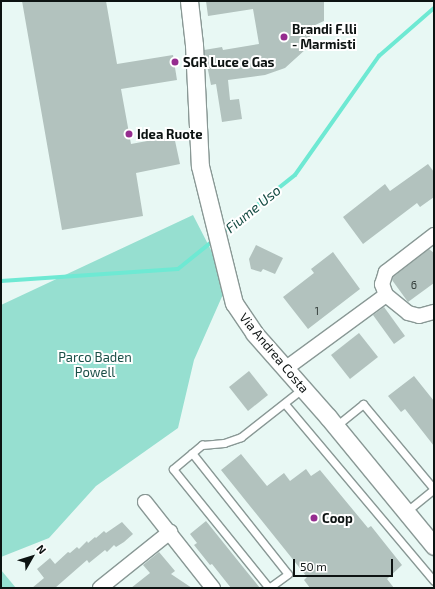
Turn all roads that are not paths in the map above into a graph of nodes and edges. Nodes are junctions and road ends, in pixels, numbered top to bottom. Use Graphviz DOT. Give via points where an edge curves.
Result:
graph roads {
  1 [pos="189,1"];
  2 [pos="434,235"];
  3 [pos="386,295"];
  4 [pos="434,312"];
  5 [pos="285,369"];
  6 [pos="302,388"];
  7 [pos="285,404"];
  8 [pos="336,426"];
  9 [pos="192,453"];
  10 [pos="145,502"];
  11 [pos="406,512"];
  12 [pos="170,532"];
  13 [pos="434,546"];
  14 [pos="434,581"];
  15 [pos="100,588"];
  16 [pos="213,588"];
  17 [pos="269,588"];
  1 -- 5 [label="street, Via Andrea Costa" via="194,45 200,166 231,295 254,333"];
  2 -- 3 [label="street" via="386,272 382,279"];
  3 -- 4 [label="street" via="408,313 419,316"];
  3 -- 5 [label="street"];
  5 -- 6 [label="street, Via Andrea Costa"];
  6 -- 7 [label="lane"];
  6 -- 8 [label="street, Via Andrea Costa"];
  7 -- 9 [label="lane" via="242,437 224,443 202,445"];
  7 -- 14 [label="lane"];
  8 -- 11 [label="street, Via Andrea Costa"];
  8 -- 11 [label="lane" via="363,404 434,489"];
  9 -- 17 [label="lane" via="173,469"];
  9 -- 17 [label="lane" via="288,574"];
  10 -- 12 [label="street"];
  11 -- 13 [label="street, Via Andrea Costa"];
  12 -- 15 [label="street"];
  12 -- 16 [label="street"];
}
